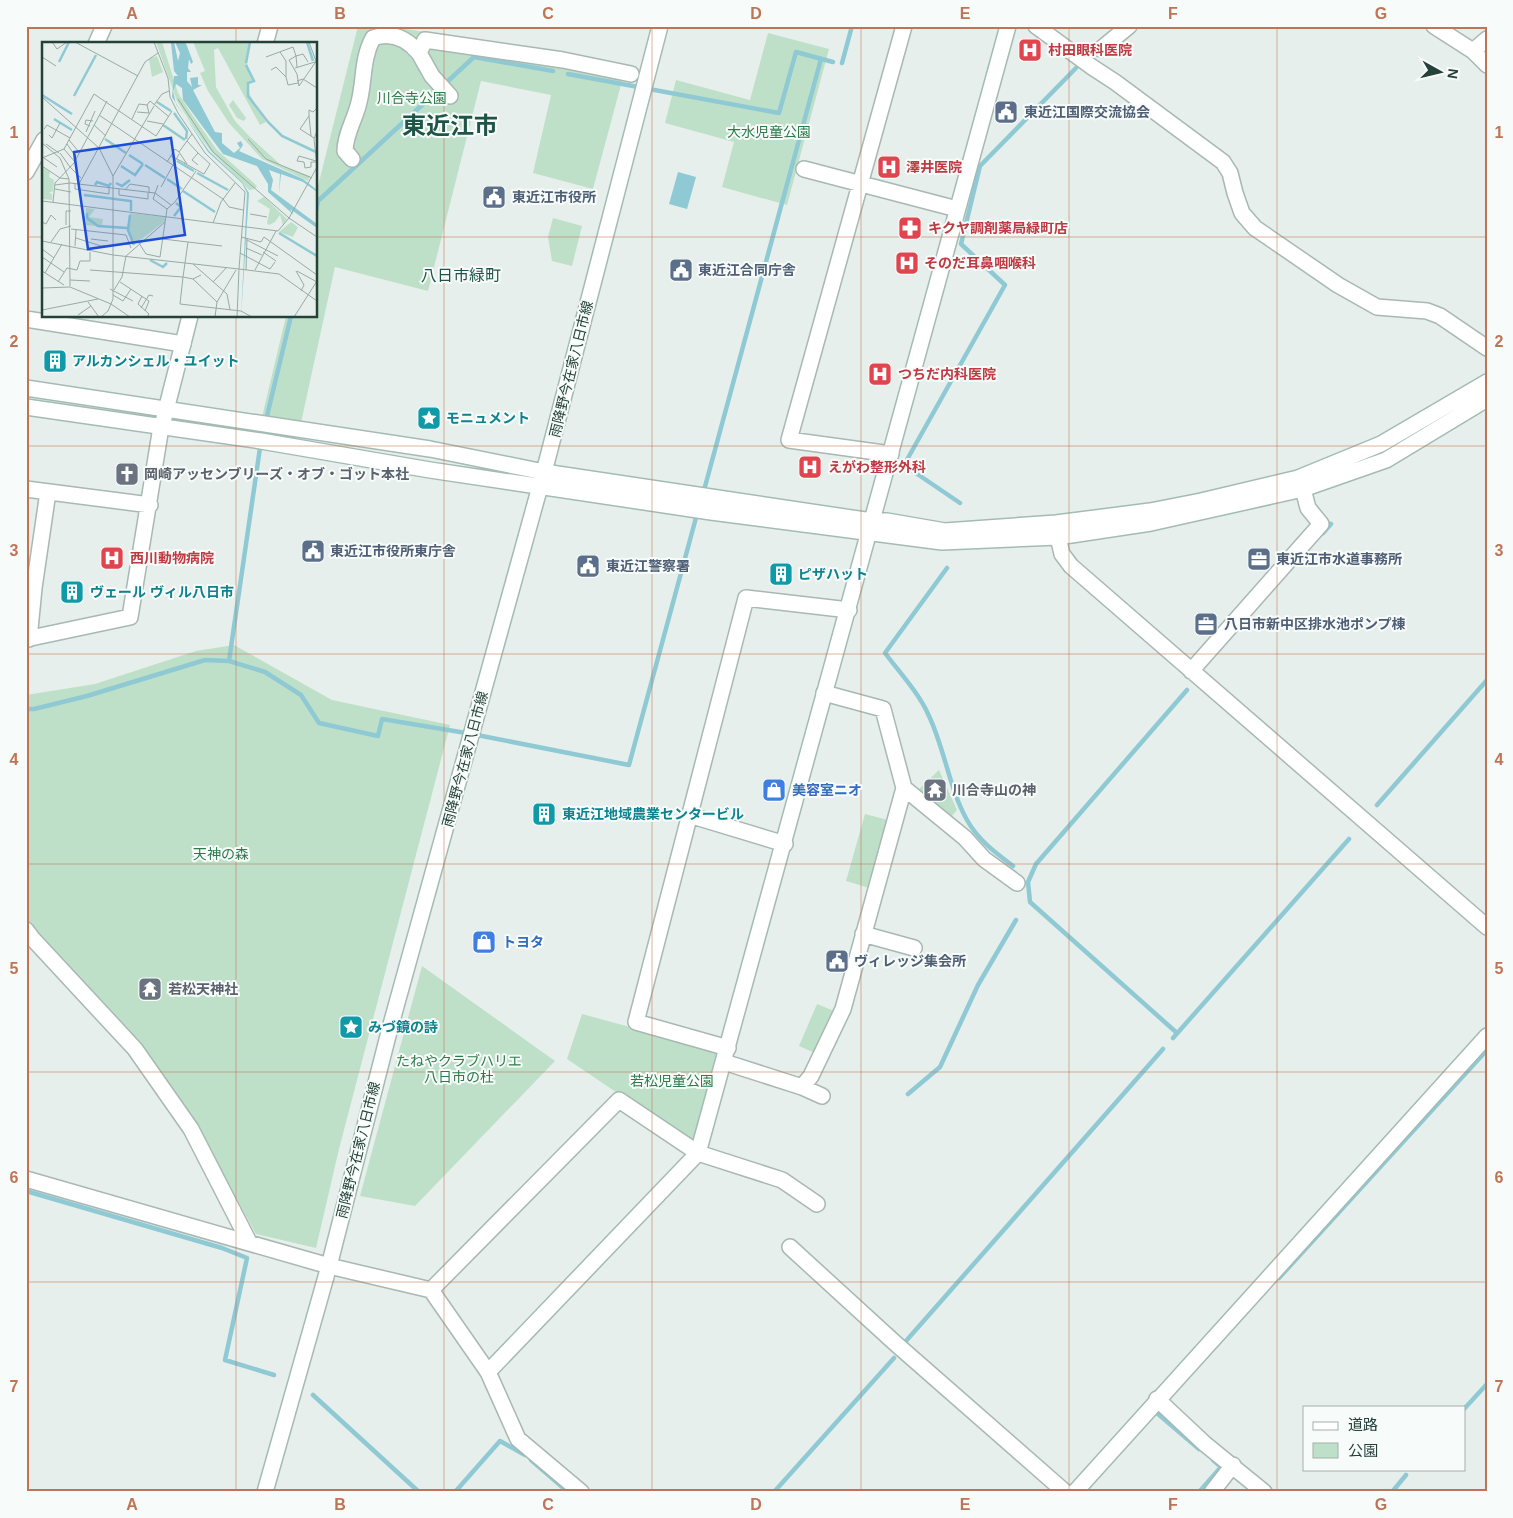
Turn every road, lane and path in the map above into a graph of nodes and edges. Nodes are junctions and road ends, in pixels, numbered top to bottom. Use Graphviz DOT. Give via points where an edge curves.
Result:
graph roads {
  1 [pos="104,26"];
  2 [pos="270,26"];
  3 [pos="660,26"];
  4 [pos="904,26"];
  5 [pos="1008,26"];
  6 [pos="1036,26"];
  7 [pos="1434,26"];
  8 [pos="1123,28"];
  9 [pos="1487,39"];
  10 [pos="97,42"];
  11 [pos="266,42"];
  12 [pos="1101,49"];
  13 [pos="1472,51"];
  14 [pos="418,53"];
  15 [pos="1487,65"];
  16 [pos="631,74"];
  17 [pos="450,96"];
  18 [pos="42,144"];
  19 [pos="349,155"];
  20 [pos="804,169"];
  21 [pos="26,172"];
  22 [pos="861,183"];
  23 [pos="957,209"];
  24 [pos="190,318"];
  25 [pos="26,319"];
  26 [pos="76,322"];
  27 [pos="183,344"];
  28 [pos="1487,348"];
  29 [pos="1487,382"];
  30 [pos="26,388"];
  31 [pos="1487,399"];
  32 [pos="26,407"];
  33 [pos="166,408"];
  34 [pos="161,427"];
  35 [pos="891,454"];
  36 [pos="542,479"];
  37 [pos="26,489"];
  38 [pos="1303,489"];
  39 [pos="48,492"];
  40 [pos="150,504"];
  41 [pos="870,527"];
  42 [pos="1058,537"];
  43 [pos="30,587"];
  44 [pos="849,610"];
  45 [pos="28,639"];
  46 [pos="1191,671"];
  47 [pos="824,693"];
  48 [pos="904,788"];
  49 [pos="689,815"];
  50 [pos="784,844"];
  51 [pos="1017,883"];
  52 [pos="1487,926"];
  53 [pos="26,930"];
  54 [pos="863,934"];
  55 [pos="914,948"];
  56 [pos="1487,1036"];
  57 [pos="726,1055"];
  58 [pos="802,1086"];
  59 [pos="822,1096"];
  60 [pos="698,1153"];
  61 [pos="26,1179"];
  62 [pos="817,1204"];
  63 [pos="249,1242"];
  64 [pos="790,1247"];
  65 [pos="329,1266"];
  66 [pos="431,1290"];
  67 [pos="488,1372"];
  68 [pos="1157,1399"];
  69 [pos="1233,1465"];
  70 [pos="265,1492"];
  71 [pos="581,1492"];
  72 [pos="1065,1492"];
  73 [pos="1075,1492"];
  74 [pos="1212,1492"];
  75 [pos="1264,1492"];
  1 -- 10 [label="street"];
  2 -- 11 [label="street"];
  3 -- 36 [label="street, 雨降野今在家八日市線"];
  4 -- 22 [label="street"];
  5 -- 23 [label="street"];
  6 -- 28 [label="street" via="1222,162 1230,173 1242,213 1255,228 1376,307 1427,310"];
  7 -- 13 [label="street"];
  8 -- 12 [label="street"];
  9 -- 13 [label="street"];
  13 -- 15 [label="street"];
  14 -- 16 [label="street" via="425,40 563,60"];
  14 -- 17 [label="street"];
  14 -- 19 [label="street" via="410,43 396,36 373,38 367,49 358,106 345,144"];
  18 -- 21 [label="street"];
  20 -- 22 [label="street"];
  22 -- 23 [label="street"];
  22 -- 35 [label="street" via="789,440"];
  23 -- 35 [label="street"];
  24 -- 27 [label="street"];
  25 -- 26 [label="street"];
  26 -- 27 [label="street"];
  27 -- 33 [label="street"];
  29 -- 41 [label="street" via="1380,444 1298,478 1201,501 1056,523 945,531 888,521"];
  30 -- 33 [label="street"];
  31 -- 38 [label="street" via="1386,460"];
  32 -- 34 [label="street"];
  33 -- 34 [label="street"];
  33 -- 36 [label="street" via="430,449"];
  34 -- 36 [label="street" via="430,470"];
  34 -- 40 [label="street"];
  35 -- 41 [label="street"];
  36 -- 41 [label="street" via="702,511"];
  36 -- 65 [label="street, 雨降野今在家八日市線" via="390,1028"];
  37 -- 39 [label="street"];
  38 -- 42 [label="street" via="1151,523"];
  38 -- 46 [label="street" via="1308,508 1321,524"];
  39 -- 40 [label="street"];
  39 -- 43 [label="street"];
  40 -- 45 [label="street" via="130,617"];
  41 -- 42 [label="street" via="884,534 942,542"];
  41 -- 44 [label="street"];
  42 -- 46 [label="street" via="1062,554 1071,566"];
  43 -- 45 [label="street"];
  44 -- 47 [label="street"];
  44 -- 49 [label="street" via="746,598"];
  46 -- 52 [label="street"];
  47 -- 48 [label="street" via="883,709"];
  47 -- 50 [label="street"];
  48 -- 51 [label="street" via="965,838 984,859"];
  48 -- 54 [label="street"];
  49 -- 50 [label="street"];
  49 -- 57 [label="street" via="636,1022"];
  50 -- 57 [label="street"];
  53 -- 63 [label="street" via="135,1048 191,1129"];
  54 -- 55 [label="street"];
  54 -- 58 [label="street" via="843,1009 811,1076"];
  56 -- 68 [label="street"];
  57 -- 58 [label="street"];
  57 -- 60 [label="street"];
  58 -- 59 [label="street"];
  60 -- 62 [label="street" via="782,1180"];
  60 -- 66 [label="street" via="619,1100"];
  60 -- 67 [label="street"];
  61 -- 63 [label="street"];
  63 -- 65 [label="street"];
  64 -- 72 [label="street"];
  65 -- 66 [label="street"];
  65 -- 70 [label="street, 雨降野今在家八日市線"];
  66 -- 67 [label="street"];
  67 -- 71 [label="street" via="518,1439"];
  68 -- 69 [label="street" via="1205,1444"];
  68 -- 73 [label="street"];
  69 -- 74 [label="street"];
  69 -- 75 [label="street"];
}
